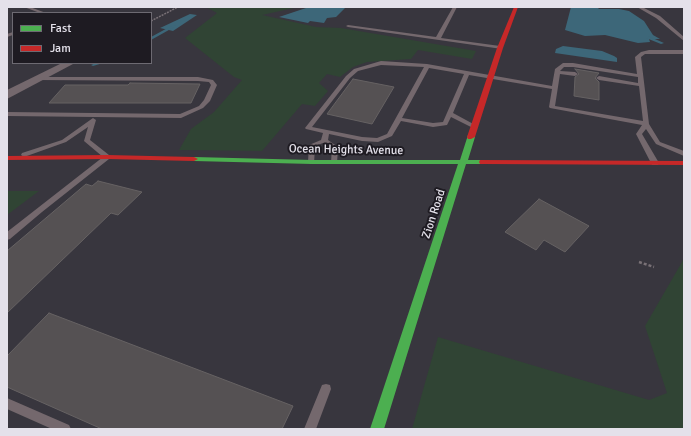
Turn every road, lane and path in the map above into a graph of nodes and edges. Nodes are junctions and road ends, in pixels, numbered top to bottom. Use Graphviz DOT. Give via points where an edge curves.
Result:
graph roads {
  1 [pos="26,7"];
  2 [pos="178,7"];
  3 [pos="455,7"];
  4 [pos="516,7"];
  5 [pos="639,7"];
  6 [pos="41,12"];
  7 [pos="152,20"];
  8 [pos="348,26"];
  9 [pos="438,39"];
  10 [pos="684,40"];
  11 [pos="500,48"];
  12 [pos="684,52"];
  13 [pos="68,64"];
  14 [pos="427,66"];
  15 [pos="558,72"];
  16 [pos="467,73"];
  17 [pos="575,74"];
  18 [pos="640,76"];
  19 [pos="492,77"];
  20 [pos="599,78"];
  21 [pos="38,79"];
  22 [pos="641,85"];
  23 [pos="555,88"];
  24 [pos="7,95"];
  25 [pos="7,114"];
  26 [pos="450,114"];
  27 [pos="95,117"];
  28 [pos="399,119"];
  29 [pos="646,124"];
  30 [pos="476,127"];
  31 [pos="327,132"];
  32 [pos="324,140"];
  33 [pos="684,154"];
  34 [pos="107,157"];
  35 [pos="10,158"];
  36 [pos="312,162"];
  37 [pos="335,162"];
  38 [pos="464,163"];
  39 [pos="655,163"];
  40 [pos="684,164"];
  41 [pos="7,237"];
  42 [pos="639,262"];
  43 [pos="654,267"];
  44 [pos="326,389"];
  45 [pos="7,403"];
  46 [pos="65,429"];
  47 [pos="310,429"];
  48 [pos="377,429"];
  1 -- 6 [label="lane"];
  2 -- 7 [label="path"];
  3 -- 9 [label="lane"];
  4 -- 11 [label="street, Zion Road"];
  5 -- 10 [label="lane" via="658,17"];
  8 -- 9 [label="lane"];
  9 -- 11 [label="lane"];
  11 -- 19 [label="street, Zion Road"];
  12 -- 18 [label="lane" via="641,54 638,57"];
  13 -- 21 [label="street"];
  14 -- 16 [label="lane"];
  14 -- 28 [label="lane"];
  14 -- 31 [label="lane" via="381,63 356,70 308,128"];
  15 -- 17 [label="lane"];
  15 -- 18 [label="lane" via="561,66 567,65"];
  15 -- 23 [label="lane"];
  16 -- 19 [label="lane"];
  16 -- 26 [label="lane"];
  18 -- 22 [label="lane"];
  19 -- 23 [label="lane"];
  19 -- 30 [label="street, Zion Road"];
  20 -- 22 [label="lane"];
  21 -- 24 [label="street"];
  21 -- 27 [label="lane" via="190,79 211,81 214,85 207,101 196,111 181,116"];
  22 -- 29 [label="lane"];
  23 -- 29 [label="lane" via="552,107"];
  25 -- 27 [label="lane"];
  26 -- 28 [label="lane" via="445,124 440,125"];
  26 -- 30 [label="lane"];
  27 -- 34 [label="lane" via="86,141"];
  27 -- 35 [label="lane" via="64,141"];
  28 -- 31 [label="lane" via="390,135 378,140"];
  29 -- 33 [label="lane" via="658,143"];
  29 -- 39 [label="lane" via="639,134"];
  30 -- 38 [label="street, Zion Road"];
  31 -- 32 [label="lane"];
  32 -- 36 [label="lane" via="312,146"];
  32 -- 37 [label="lane" via="335,147"];
  34 -- 35 [label="street, Ocean Heights Avenue"];
  34 -- 36 [label="street, Ocean Heights Avenue"];
  34 -- 41 [label="lane"];
  36 -- 37 [label="street, Ocean Heights Avenue"];
  37 -- 38 [label="street, Ocean Heights Avenue"];
  38 -- 39 [label="street, Ocean Heights Avenue"];
  38 -- 48 [label="street, Zion Road"];
  39 -- 40 [label="street, Ocean Heights Avenue"];
  42 -- 43 [label="path"];
  44 -- 47 [label="lane"];
  45 -- 46 [label="lane"];
}
